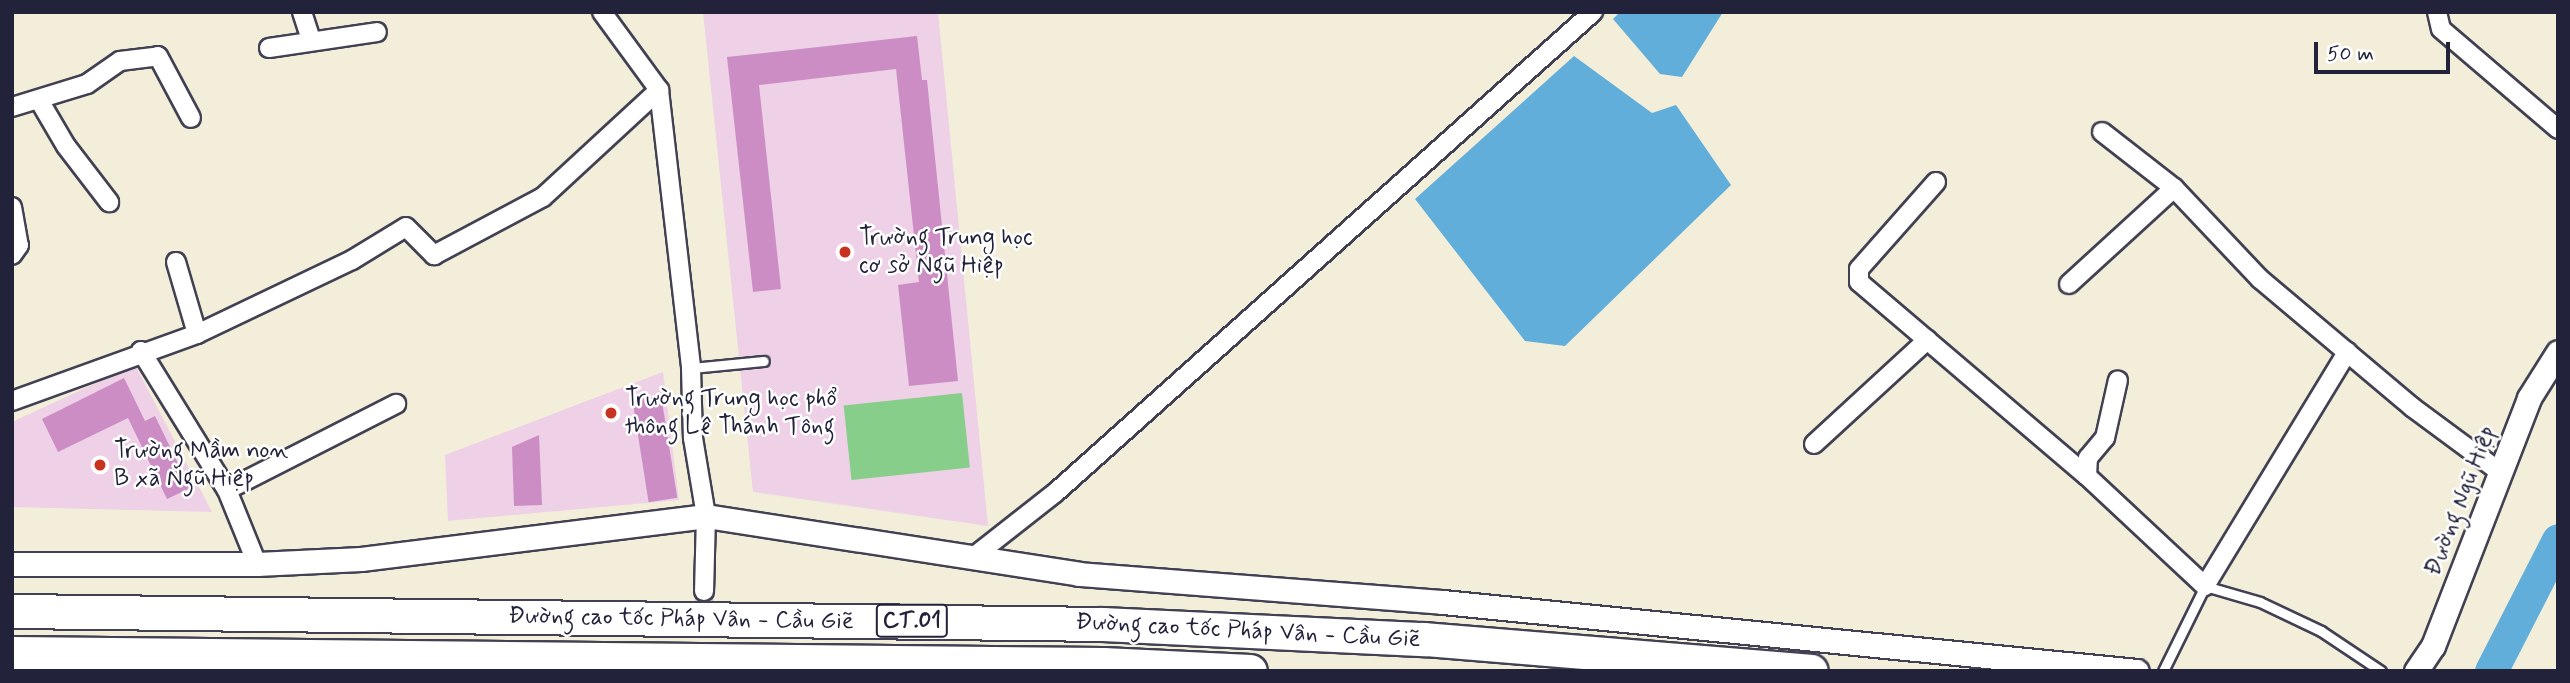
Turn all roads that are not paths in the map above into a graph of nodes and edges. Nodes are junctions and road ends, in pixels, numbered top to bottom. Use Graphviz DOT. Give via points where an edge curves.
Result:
graph roads {
  1 [pos="302,12"];
  2 [pos="602,12"];
  3 [pos="1593,12"];
  4 [pos="2437,12"];
  5 [pos="377,32"];
  6 [pos="311,40"];
  7 [pos="269,48"];
  8 [pos="659,90"];
  9 [pos="39,100"];
  10 [pos="12,107"];
  11 [pos="191,118"];
  12 [pos="2553,118"];
  13 [pos="2102,132"];
  14 [pos="1936,182"];
  15 [pos="2174,188"];
  16 [pos="109,202"];
  17 [pos="12,207"];
  18 [pos="12,254"];
  19 [pos="176,262"];
  20 [pos="2069,284"];
  21 [pos="197,334"];
  22 [pos="1927,340"];
  23 [pos="141,351"];
  24 [pos="2347,352"];
  25 [pos="2558,352"];
  26 [pos="764,360"];
  27 [pos="691,368"];
  28 [pos="2118,380"];
  29 [pos="12,401"];
  30 [pos="396,404"];
  31 [pos="1814,444"];
  32 [pos="2500,472"];
  33 [pos="2087,476"];
  34 [pos="227,490"];
  35 [pos="706,516"];
  36 [pos="972,558"];
  37 [pos="12,564"];
  38 [pos="257,564"];
  39 [pos="2205,586"];
  40 [pos="704,591"];
  41 [pos="12,611"];
  42 [pos="12,653"];
  43 [pos="1250,671"];
  44 [pos="1811,671"];
  45 [pos="2137,671"];
  46 [pos="2163,671"];
  47 [pos="2381,671"];
  48 [pos="2416,671"];
  1 -- 6 [label="street"];
  2 -- 8 [label="street"];
  3 -- 36 [label="street" via="1063,486"];
  4 -- 12 [label="street" via="2441,29"];
  5 -- 6 [label="street"];
  6 -- 7 [label="street"];
  8 -- 21 [label="street" via="543,197 434,255 406,227 352,260 247,306"];
  8 -- 27 [label="street"];
  9 -- 10 [label="street"];
  9 -- 11 [label="street" via="87,84 120,61 158,56"];
  9 -- 16 [label="street" via="66,146"];
  13 -- 15 [label="street"];
  14 -- 22 [label="street" via="1859,269 1859,282"];
  15 -- 20 [label="street"];
  15 -- 24 [label="street" via="2260,279"];
  17 -- 18 [label="street" via="19,245"];
  19 -- 21 [label="street"];
  21 -- 23 [label="street"];
  22 -- 31 [label="street"];
  22 -- 33 [label="street"];
  23 -- 29 [label="street"];
  23 -- 34 [label="street"];
  24 -- 32 [label="street"];
  24 -- 39 [label="street"];
  25 -- 32 [label="street, Đường Ngũ Hiệp" via="2529,398"];
  26 -- 27 [label="lane"];
  27 -- 35 [label="street" via="693,438"];
  28 -- 33 [label="street" via="2105,438 2088,458"];
  30 -- 34 [label="street"];
  32 -- 48 [label="street, Đường Ngũ Hiệp" via="2432,646"];
  33 -- 39 [label="street"];
  34 -- 38 [label="street"];
  35 -- 36 [label="street"];
  35 -- 38 [label="street" via="361,559"];
  35 -- 40 [label="street"];
  36 -- 45 [label="street" via="1079,574 1443,602"];
  37 -- 38 [label="street"];
  39 -- 46 [label="lane"];
  39 -- 47 [label="lane" via="2260,602 2309,625 2362,654"];
  41 -- 44 [label="highway, Đường cao tốc Pháp Vân - Cầu Giẽ / CT.01" via="1103,624 1438,640"];
  42 -- 43 [label="highway, Đường cao tốc Pháp Vân - Cầu Giẽ / CT.01" via="1103,664"];
}
